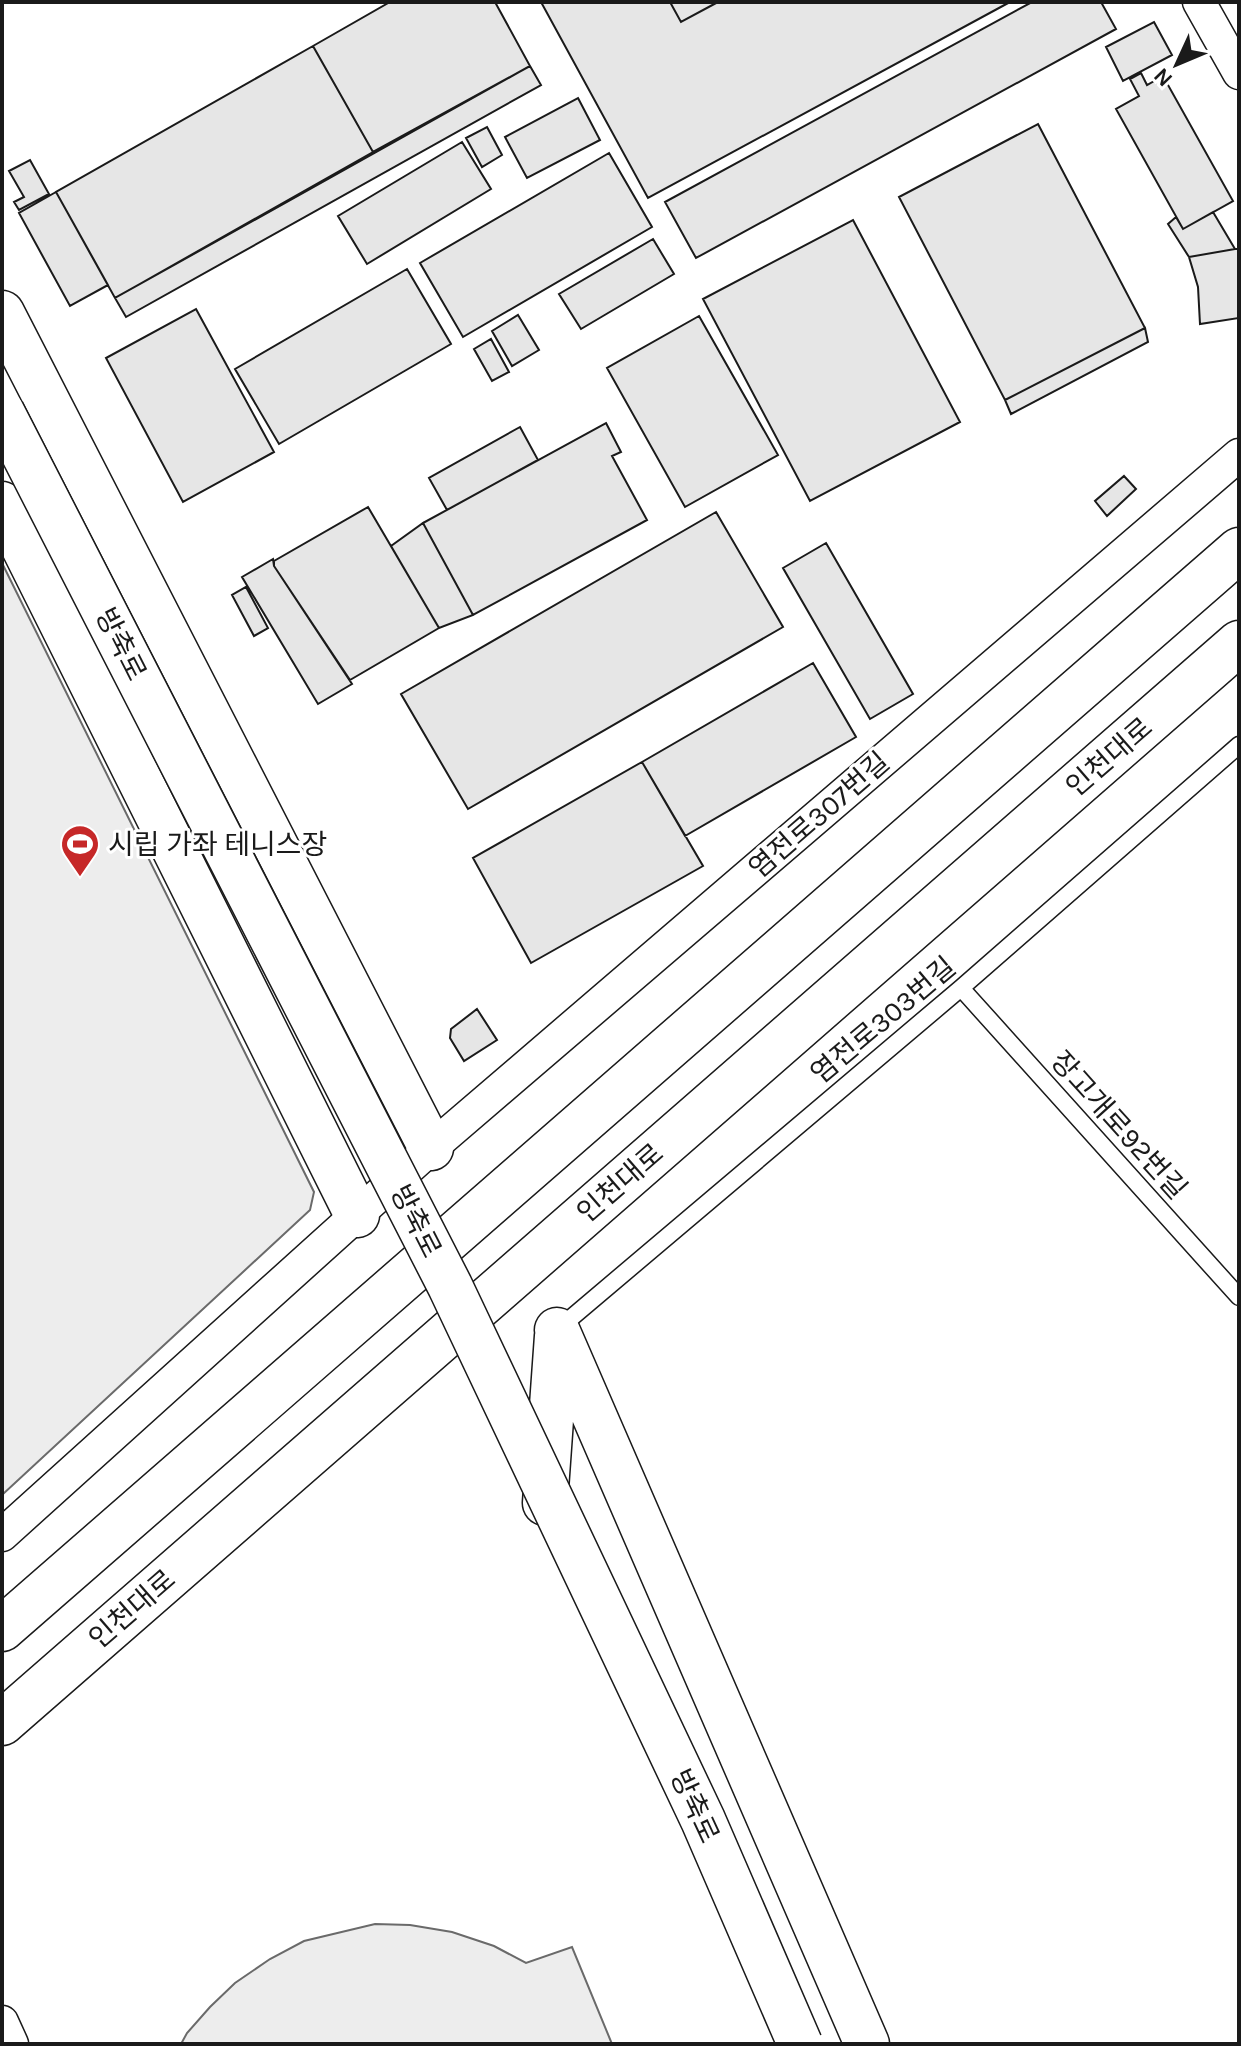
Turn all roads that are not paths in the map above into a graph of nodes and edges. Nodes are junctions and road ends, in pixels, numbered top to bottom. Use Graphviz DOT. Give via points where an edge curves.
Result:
graph roads {
  1 [pos="1199,2"];
  2 [pos="1239,73"];
  3 [pos="2,313"];
  4 [pos="2,412"];
  5 [pos="1239,455"];
  6 [pos="2,504"];
  7 [pos="1239,550"];
  8 [pos="1239,643"];
  9 [pos="1239,745"];
  10 [pos="961,988"];
  11 [pos="416,1163"];
  12 [pos="357,1215"];
  13 [pos="1239,1297"];
  14 [pos="557,1330"];
  15 [pos="2,1535"];
  16 [pos="2,1629"];
  17 [pos="2,1723"];
  18 [pos="2,2022"];
  19 [pos="12,2044"];
  20 [pos="777,2044"];
  21 [pos="800,2044"];
  22 [pos="867,2044"];
  1 -- 2 [label="street"];
  3 -- 11 [label="main road"];
  4 -- 21 [label="main road, 방축로, bridge" via="450,1286 703,1820"];
  5 -- 11 [label="street, 염전로307번길"];
  6 -- 12 [label="main road"];
  7 -- 16 [label="main road"];
  8 -- 17 [label="main road, 인천대로"];
  9 -- 10 [label="lane, 염전로303번길"];
  10 -- 13 [label="lane, 장고개로92번길"];
  10 -- 14 [label="lane, 염전로303번길"];
  11 -- 12 [label="street, 염전로307번길"];
  12 -- 15 [label="street, 염전로307번길"];
  14 -- 20 [label="main road" via="544,1528 687,1832"];
  14 -- 22 [label="main road"];
  18 -- 19 [label="street"];
}
